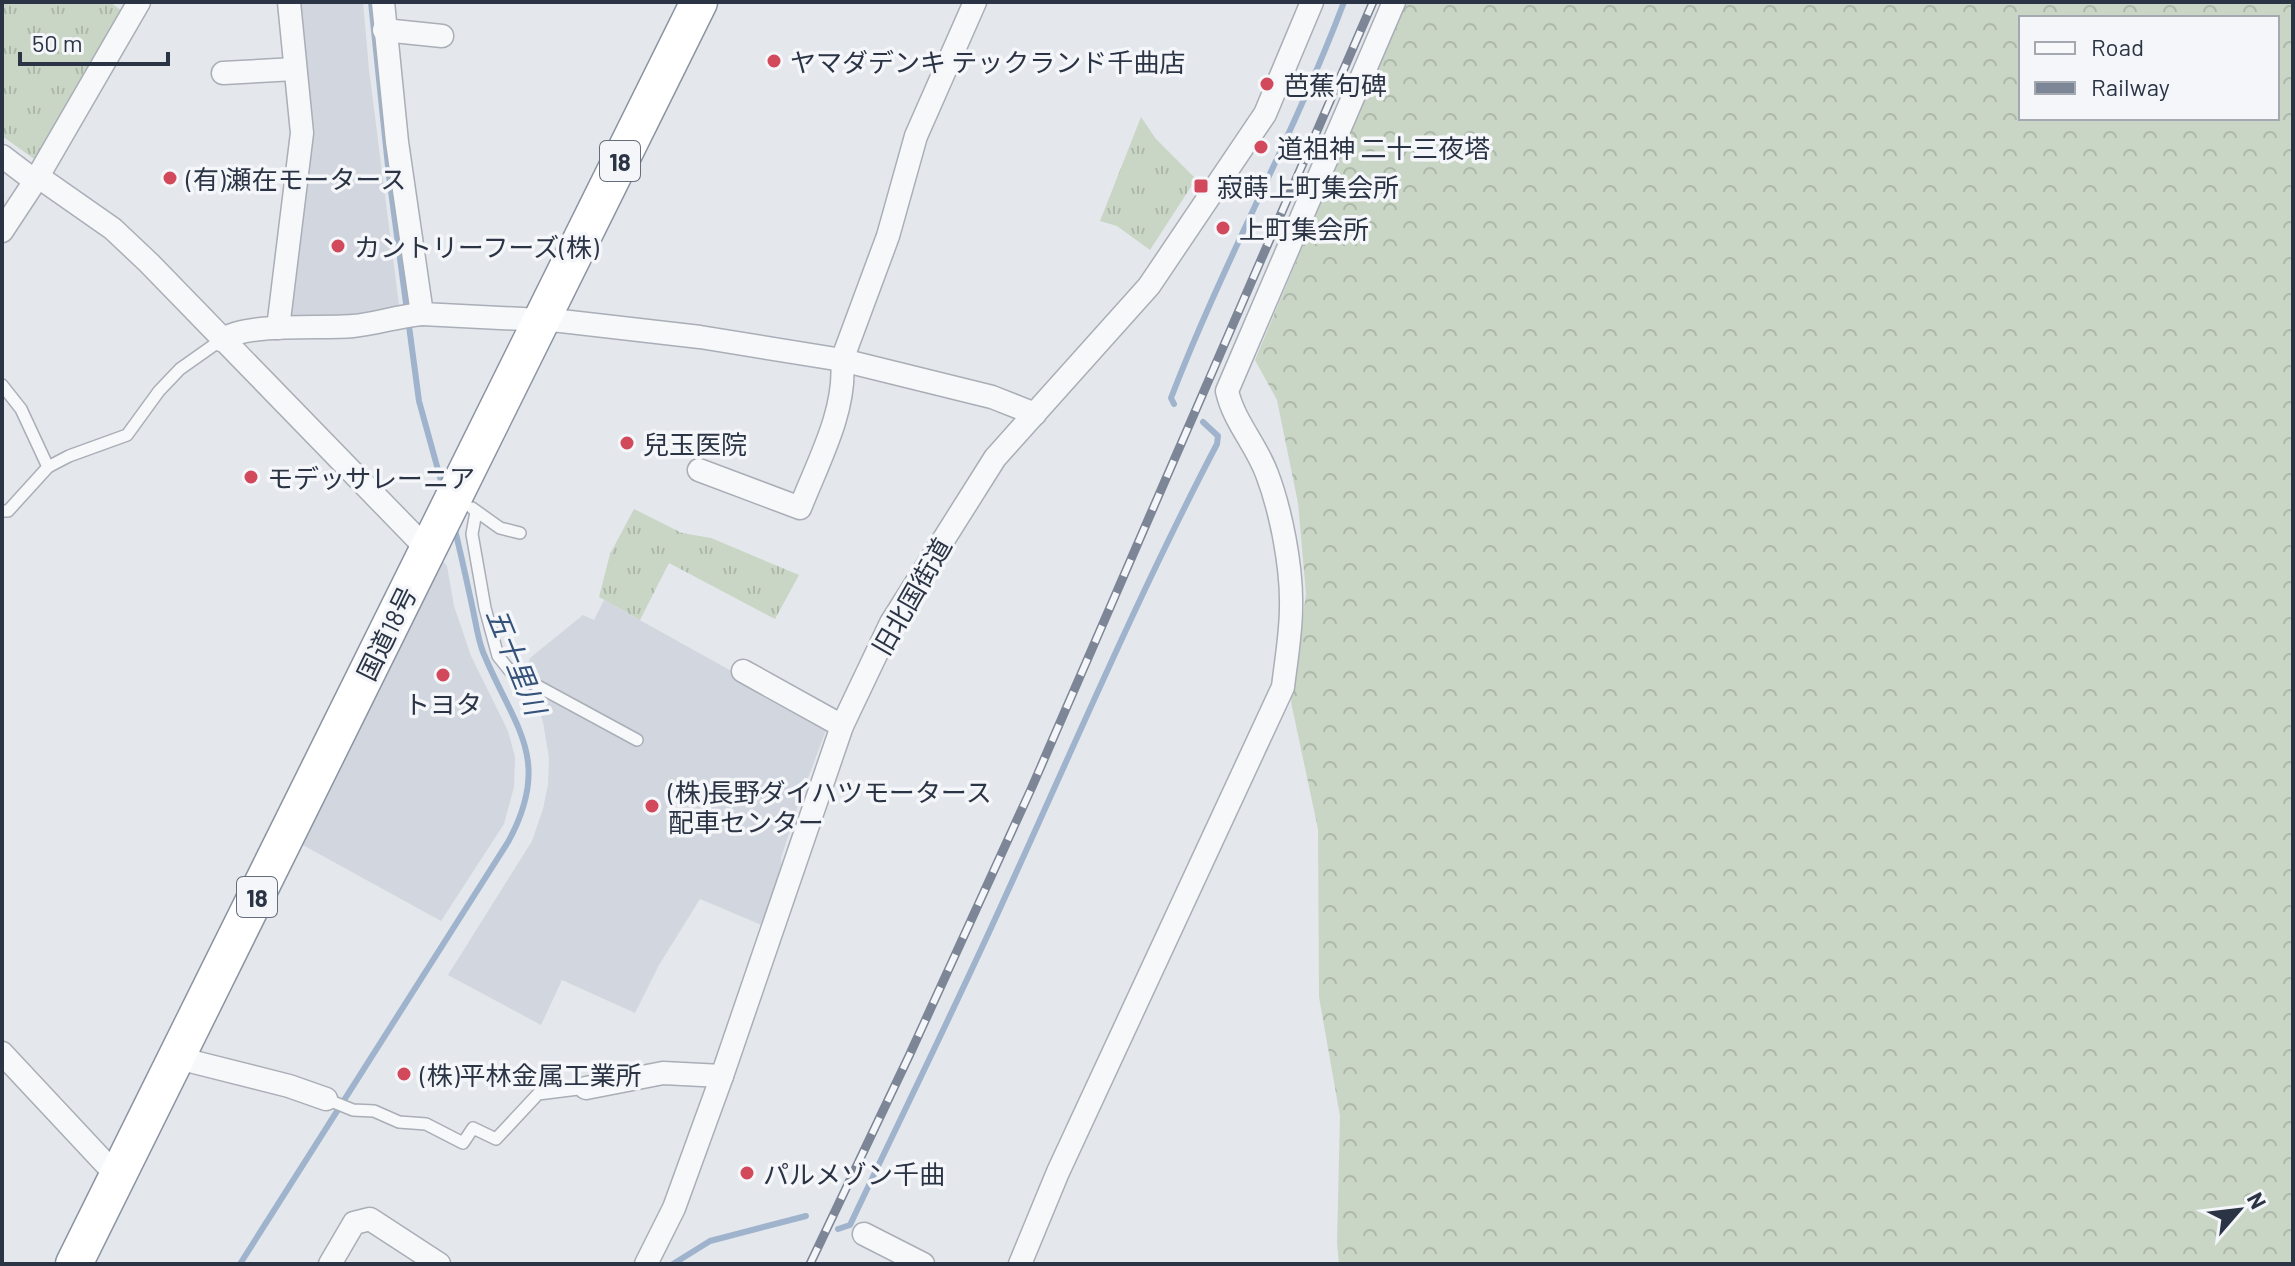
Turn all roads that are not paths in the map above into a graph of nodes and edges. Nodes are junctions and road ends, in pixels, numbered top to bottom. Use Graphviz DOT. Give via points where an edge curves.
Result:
graph roads {
  1 [pos="139,2"];
  2 [pos="289,2"];
  3 [pos="383,2"];
  4 [pos="699,2"];
  5 [pos="975,2"];
  6 [pos="1312,2"];
  7 [pos="1394,2"];
  8 [pos="384,30"];
  9 [pos="442,36"];
  10 [pos="295,69"];
  11 [pos="223,73"];
  12 [pos="2,156"];
  13 [pos="37,178"];
  14 [pos="2,231"];
  15 [pos="413,314"];
  16 [pos="541,321"];
  17 [pos="278,328"];
  18 [pos="221,340"];
  19 [pos="842,360"];
  20 [pos="2,385"];
  21 [pos="1035,414"];
  22 [pos="48,467"];
  23 [pos="699,470"];
  24 [pos="466,503"];
  25 [pos="2,511"];
  26 [pos="520,533"];
  27 [pos="432,538"];
  28 [pos="743,671"];
  29 [pos="842,726"];
  30 [pos="637,740"];
  31 [pos="2,1053"];
  32 [pos="178,1058"];
  33 [pos="722,1076"];
  34 [pos="586,1088"];
  35 [pos="329,1099"];
  36 [pos="117,1176"];
  37 [pos="864,1234"];
  38 [pos="74,1264"];
  39 [pos="330,1264"];
  40 [pos="439,1264"];
  41 [pos="646,1264"];
  42 [pos="923,1264"];
  43 [pos="1020,1264"];
  1 -- 13 [label="street"];
  2 -- 10 [label="street"];
  3 -- 8 [label="street"];
  4 -- 16 [label="highway, 国道18号 / 18"];
  5 -- 19 [label="street" via="916,136 888,236"];
  6 -- 21 [label="street, 旧北国街道" via="1265,114 1149,286"];
  7 -- 43 [label="street" via="1227,391 1231,410 1267,472 1282,521 1291,606 1283,687"];
  8 -- 9 [label="street"];
  8 -- 15 [label="street"];
  10 -- 11 [label="street"];
  10 -- 17 [label="street" via="302,133"];
  12 -- 13 [label="street"];
  13 -- 14 [label="street"];
  13 -- 18 [label="street" via="113,229"];
  15 -- 16 [label="street"];
  15 -- 17 [label="street" via="356,326"];
  16 -- 19 [label="street" via="700,337"];
  16 -- 24 [label="highway, 国道18号 / 18"];
  17 -- 18 [label="street" via="230,334"];
  18 -- 22 [label="lane" via="180,369 127,435"];
  18 -- 27 [label="street"];
  19 -- 21 [label="street" via="992,397"];
  19 -- 23 [label="street" via="844,379 834,420 800,508"];
  20 -- 22 [label="lane" via="21,409"];
  21 -- 29 [label="street, 旧北国街道" via="995,458 891,623"];
  22 -- 25 [label="lane" via="8,511"];
  24 -- 26 [label="lane" via="500,528"];
  24 -- 27 [label="highway, 国道18号 / 18"];
  24 -- 30 [label="lane" via="498,656 510,671"];
  27 -- 32 [label="highway, 国道18号 / 18"];
  28 -- 29 [label="street"];
  29 -- 33 [label="street, 旧北国街道"];
  31 -- 36 [label="street"];
  32 -- 35 [label="street"];
  32 -- 36 [label="highway, 国道18号 / 18"];
  33 -- 34 [label="street" via="663,1073"];
  33 -- 41 [label="street, 旧北国街道" via="674,1208"];
  34 -- 35 [label="lane" via="538,1094 496,1139 473,1128 463,1143 426,1124 399,1122"];
  36 -- 38 [label="highway, 国道18号 / 18"];
  37 -- 42 [label="street"];
  39 -- 40 [label="street" via="354,1223 370,1219"];
}
